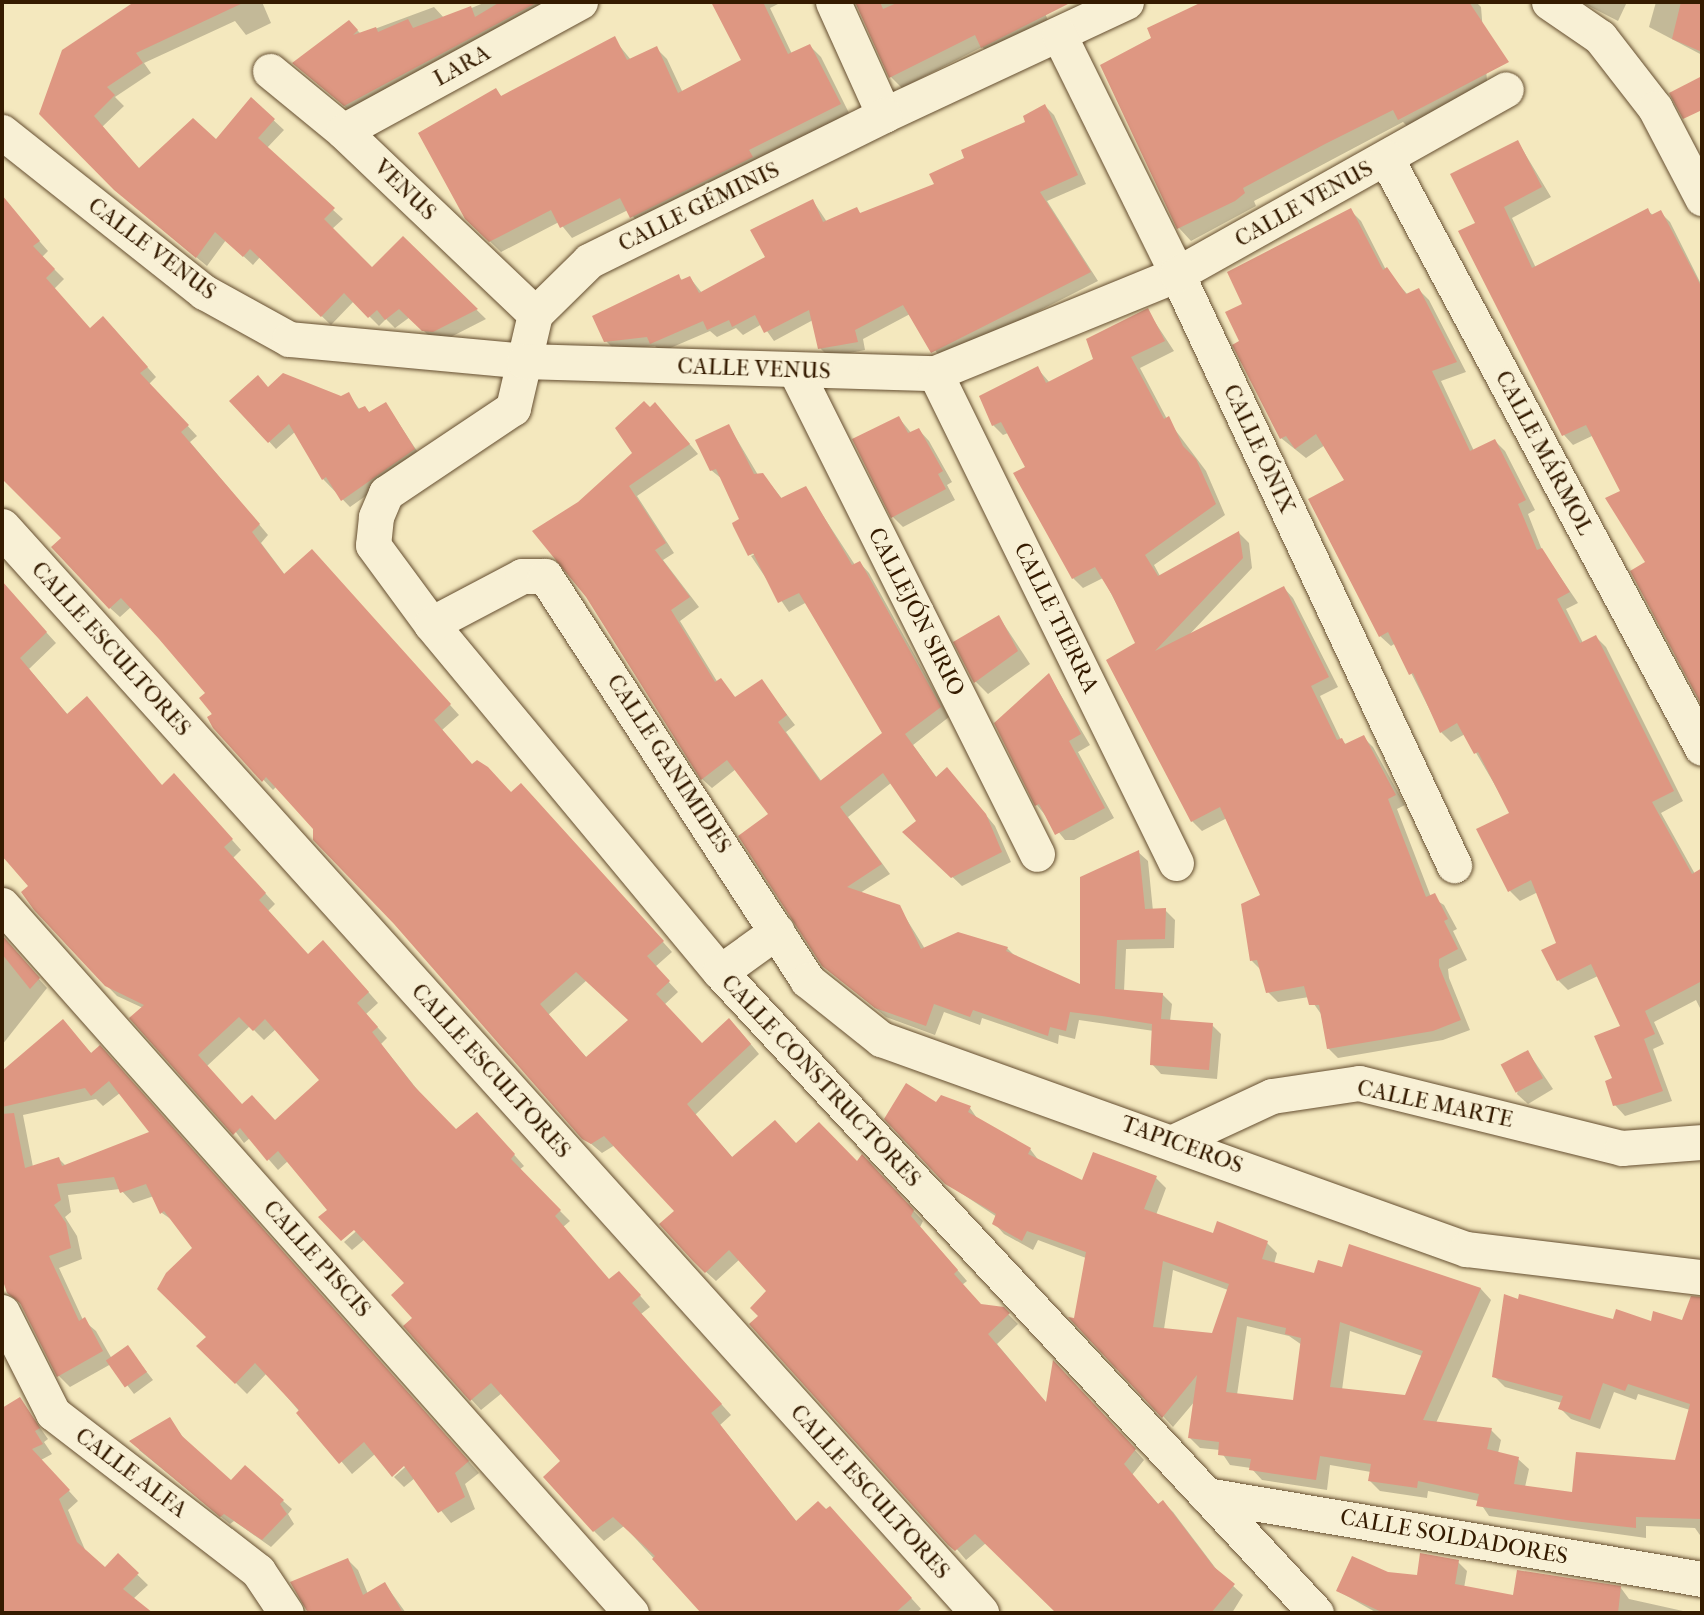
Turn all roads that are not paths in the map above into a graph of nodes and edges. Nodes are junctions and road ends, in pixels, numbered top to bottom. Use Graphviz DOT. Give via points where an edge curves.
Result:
graph roads {
  1 [pos="580,2"];
  2 [pos="832,2"];
  3 [pos="1126,2"];
  4 [pos="1549,2"];
  5 [pos="1059,35"];
  6 [pos="270,71"];
  7 [pos="1506,89"];
  8 [pos="884,115"];
  9 [pos="344,131"];
  10 [pos="2,132"];
  11 [pos="1385,158"];
  12 [pos="1702,198"];
  13 [pos="1177,274"];
  14 [pos="535,314"];
  15 [pos="524,361"];
  16 [pos="794,370"];
  17 [pos="935,373"];
  18 [pos="2,528"];
  19 [pos="431,624"];
  20 [pos="1702,748"];
  21 [pos="1037,854"];
  22 [pos="1176,863"];
  23 [pos="1454,865"];
  24 [pos="2,905"];
  25 [pos="777,932"];
  26 [pos="720,972"];
  27 [pos="1175,1141"];
  28 [pos="1702,1142"];
  29 [pos="1702,1277"];
  30 [pos="2,1312"];
  31 [pos="1206,1495"];
  32 [pos="1702,1579"];
  33 [pos="286,1613"];
  34 [pos="631,1613"];
  35 [pos="980,1613"];
  36 [pos="1316,1613"];
  1 -- 9 [label="street, LARA"];
  2 -- 8 [label="street"];
  3 -- 5 [label="street, CALLE GÉMINIS"];
  4 -- 12 [label="street" via="1600,37 1655,108"];
  5 -- 8 [label="street, CALLE GÉMINIS"];
  5 -- 13 [label="street, CALLE ÓNIX"];
  6 -- 9 [label="street, VENUS"];
  7 -- 11 [label="street, CALLE VENUS"];
  8 -- 14 [label="street, CALLE GÉMINIS" via="589,261"];
  9 -- 14 [label="street, VENUS"];
  10 -- 15 [label="street, CALLE VENUS" via="204,292 289,339"];
  11 -- 13 [label="street, CALLE VENUS"];
  11 -- 20 [label="street, CALLE MÁRMOL"];
  13 -- 17 [label="street, CALLE VENUS"];
  13 -- 23 [label="street, CALLE ÓNIX"];
  14 -- 15 [label="street"];
  15 -- 16 [label="street, CALLE VENUS"];
  15 -- 19 [label="street, CALLE CONSTRUCTORES" via="513,408 386,493 376,517 373,545"];
  16 -- 17 [label="street, CALLE VENUS"];
  16 -- 21 [label="street, CALLEJÓN SIRIO"];
  17 -- 22 [label="street, CALLE TIERRA"];
  18 -- 35 [label="street, CALLE ESCULTORES"];
  19 -- 25 [label="street, CALLE GANIMIDES" via="522,576 545,576"];
  19 -- 26 [label="street, CALLE CONSTRUCTORES"];
  24 -- 34 [label="street, CALLE PISCIS"];
  25 -- 26 [label="street"];
  25 -- 27 [label="street, TAPICEROS" via="807,980 881,1040"];
  26 -- 31 [label="street, CALLE CONSTRUCTORES"];
  27 -- 28 [label="street, CALLE MARTE" via="1272,1096 1359,1083 1622,1148"];
  27 -- 29 [label="street, TAPICEROS" via="1466,1249"];
  30 -- 33 [label="street, CALLE ALFA" via="52,1413 258,1571"];
  31 -- 32 [label="street, CALLE SOLDADORES"];
  31 -- 36 [label="street, CALLE CONSTRUCTORES"];
}
